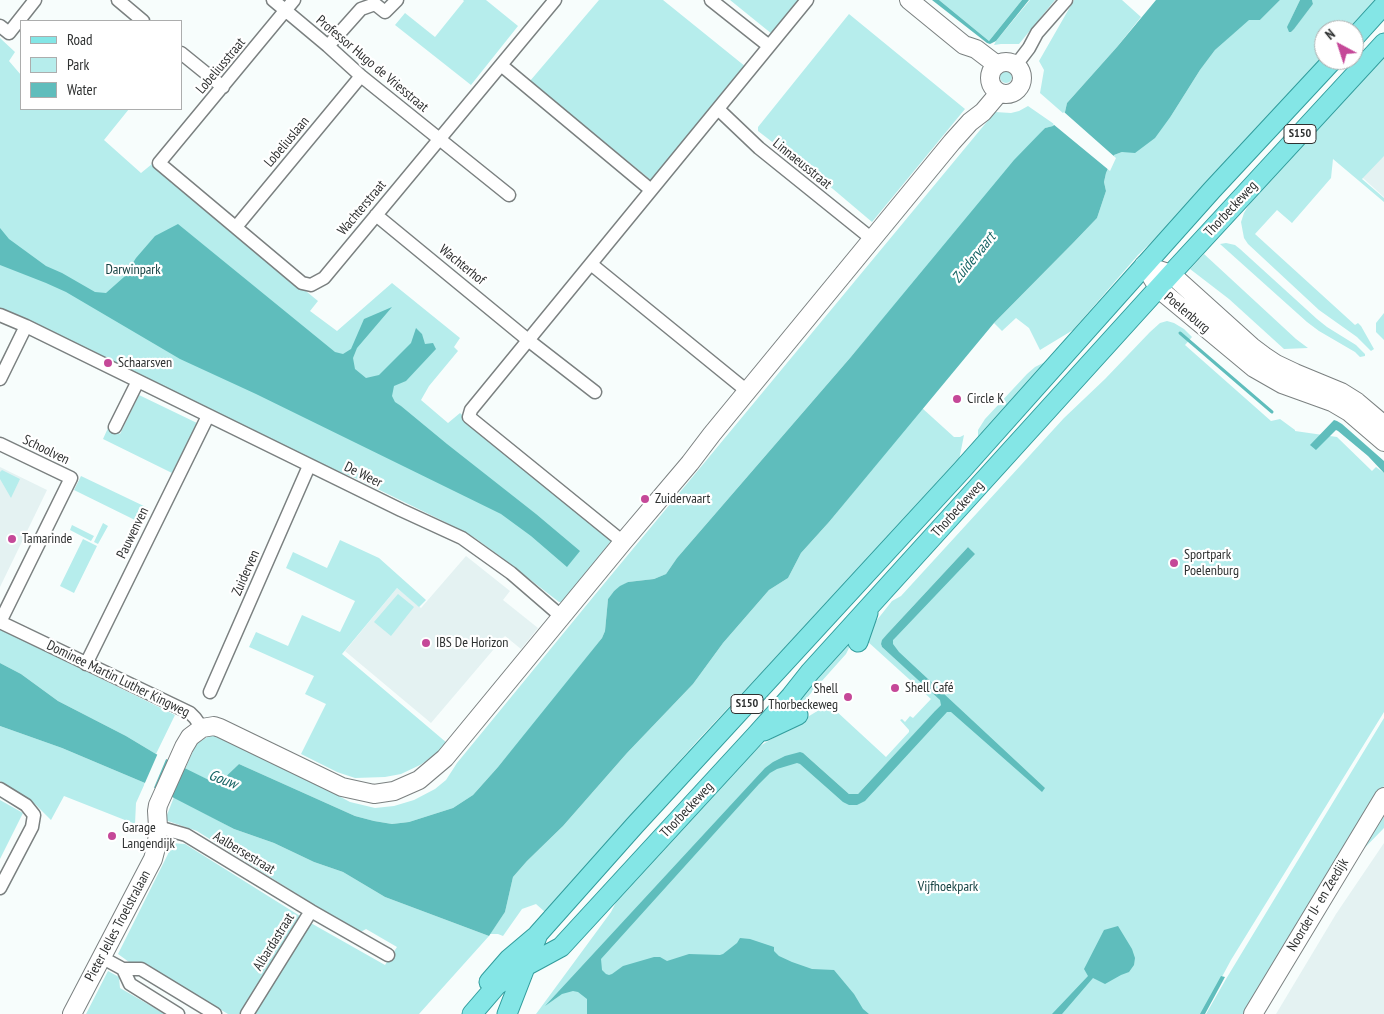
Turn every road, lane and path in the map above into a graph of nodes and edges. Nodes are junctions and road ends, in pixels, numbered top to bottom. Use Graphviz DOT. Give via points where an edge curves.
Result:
graph roads {
  1 [pos="36,0"];
  2 [pos="118,0"];
  3 [pos="274,0"];
  4 [pos="294,0"];
  5 [pos="397,0"];
  6 [pos="555,0"];
  7 [pos="711,0"];
  8 [pos="807,0"];
  9 [pos="909,0"];
  10 [pos="1066,0"];
  11 [pos="1384,6"];
  12 [pos="286,10"];
  13 [pos="143,20"];
  14 [pos="1364,27"];
  15 [pos="4,29"];
  16 [pos="1384,43"];
  17 [pos="328,46"];
  18 [pos="769,46"];
  19 [pos="182,54"];
  20 [pos="501,65"];
  21 [pos="1016,65"];
  22 [pos="1324,70"];
  23 [pos="361,76"];
  24 [pos="995,80"];
  25 [pos="223,87"];
  26 [pos="718,109"];
  27 [pos="439,140"];
  28 [pos="651,190"];
  29 [pos="508,195"];
  30 [pos="376,215"];
  31 [pos="236,227"];
  32 [pos="872,239"];
  33 [pos="591,264"];
  34 [pos="1144,265"];
  35 [pos="1171,274"];
  36 [pos="1159,289"];
  37 [pos="0,315"];
  38 [pos="26,326"];
  39 [pos="1080,339"];
  40 [pos="528,340"];
  41 [pos="1052,352"];
  42 [pos="0,379"];
  43 [pos="138,381"];
  44 [pos="595,392"];
  45 [pos="747,392"];
  46 [pos="208,416"];
  47 [pos="1384,426"];
  48 [pos="115,428"];
  49 [pos="1384,442"];
  50 [pos="972,443"];
  51 [pos="0,444"];
  52 [pos="310,466"];
  53 [pos="961,471"];
  54 [pos="623,542"];
  55 [pos="870,607"];
  56 [pos="562,617"];
  57 [pos="0,622"];
  58 [pos="858,642"];
  59 [pos="86,664"];
  60 [pos="210,692"];
  61 [pos="798,715"];
  62 [pos="202,728"];
  63 [pos="756,735"];
  64 [pos="0,789"];
  65 [pos="1384,797"];
  66 [pos="158,827"];
  67 [pos="0,888"];
  68 [pos="311,911"];
  69 [pos="538,934"];
  70 [pos="388,955"];
  71 [pos="101,957"];
  72 [pos="526,966"];
  73 [pos="123,969"];
  74 [pos="72,1014"];
  75 [pos="178,1014"];
  76 [pos="215,1014"];
  77 [pos="247,1014"];
  78 [pos="462,1014"];
  79 [pos="472,1014"];
  80 [pos="507,1014"];
  81 [pos="1253,1014"];
  1 -- 15 [label="street"];
  2 -- 13 [label="street"];
  3 -- 12 [label="street"];
  4 -- 12 [label="street, Lobeliusstraat"];
  5 -- 17 [label="street" via="385,12 376,4 361,9"];
  6 -- 20 [label="street, Wachterstraat"];
  7 -- 18 [label="street"];
  8 -- 18 [label="street"];
  9 -- 24 [label="street" via="964,45 970,56"];
  10 -- 21 [label="street"];
  11 -- 14 [label="main road"];
  12 -- 17 [label="street, Professor Hugo de Vriesstraat"];
  12 -- 25 [label="street, Lobeliusstraat"];
  16 -- 35 [label="main road, Thorbeckeweg / S150"];
  17 -- 23 [label="street, Professor Hugo de Vriesstraat"];
  18 -- 26 [label="street"];
  19 -- 25 [label="street"];
  20 -- 27 [label="street, Wachterstraat"];
  20 -- 28 [label="street"];
  21 -- 24 [label="street" via="1003,62"];
  21 -- 24 [label="street" via="1022,81 1020,88 1013,93 1008,94"];
  22 -- 34 [label="main road, Thorbeckeweg / S150"];
  23 -- 27 [label="street, Professor Hugo de Vriesstraat"];
  23 -- 31 [label="street, Lobeliuslaan"];
  24 -- 32 [label="street" via="983,112 970,122"];
  25 -- 31 [label="street, Lobeliusstraat" via="160,163"];
  26 -- 28 [label="street"];
  26 -- 32 [label="street, Linnaeusstraat" via="759,148"];
  27 -- 29 [label="street"];
  27 -- 30 [label="street, Wachterstraat"];
  28 -- 33 [label="street"];
  30 -- 31 [label="street, Wachterstraat" via="324,278 311,284 302,283"];
  30 -- 40 [label="street, Wachterhof"];
  32 -- 45 [label="street"];
  33 -- 40 [label="street"];
  33 -- 45 [label="street"];
  34 -- 35 [label="street, Poelenburg"];
  34 -- 36 [label="street, Poelenburg"];
  34 -- 39 [label="main road, Thorbeckeweg / S150"];
  35 -- 36 [label="main road, Thorbeckeweg / S150"];
  35 -- 47 [label="street, Poelenburg" via="1264,356 1342,392"];
  36 -- 49 [label="street, Poelenburg" via="1254,368 1282,384 1332,402"];
  36 -- 55 [label="main road, Thorbeckeweg / S150"];
  37 -- 38 [label="street, De Weer"];
  38 -- 42 [label="street"];
  38 -- 43 [label="street, De Weer"];
  39 -- 41 [label="main road"];
  39 -- 53 [label="main road, Thorbeckeweg / S150"];
  40 -- 44 [label="street"];
  40 -- 54 [label="street" via="471,410 469,417"];
  43 -- 46 [label="street, De Weer"];
  43 -- 48 [label="street"];
  45 -- 54 [label="street"];
  46 -- 52 [label="street, De Weer"];
  46 -- 59 [label="street, Pauwenven"];
  50 -- 53 [label="main road"];
  51 -- 57 [label="street, Schoolven" via="71,478"];
  52 -- 56 [label="street, De Weer" via="462,538"];
  52 -- 60 [label="street, Zuiderven"];
  53 -- 69 [label="main road, Thorbeckeweg / S150"];
  54 -- 56 [label="street"];
  55 -- 58 [label="main road"];
  55 -- 63 [label="main road, Thorbeckeweg / S150"];
  56 -- 62 [label="street, Dominee Martin Luther Kingweg" via="445,758 419,780 394,791 374,794 342,787 220,728"];
  57 -- 59 [label="street, Dominee Martin Luther Kingweg"];
  59 -- 62 [label="street, Dominee Martin Luther Kingweg" via="190,713"];
  61 -- 63 [label="main road"];
  62 -- 66 [label="street, Pieter Jelles Troelstralaan" via="184,747 156,812"];
  63 -- 72 [label="main road, Thorbeckeweg / S150" via="561,947"];
  64 -- 67 [label="street" via="26,805 34,815 32,827"];
  65 -- 81 [label="street, Noorder IJ- en Zeedijk"];
  66 -- 68 [label="street, Aalbersestraat" via="186,835"];
  66 -- 71 [label="street, Pieter Jelles Troelstralaan" via="153,859"];
  68 -- 70 [label="street, Albardastraat"];
  68 -- 77 [label="street, Albardastraat"];
  69 -- 72 [label="main road, Thorbeckeweg / S150"];
  69 -- 78 [label="main road, S150" via="509,959"];
  71 -- 73 [label="street"];
  71 -- 74 [label="street, Pieter Jelles Troelstralaan"];
  72 -- 79 [label="main road, Thorbeckeweg / S150" via="494,988"];
  72 -- 80 [label="main road, Thorbeckeweg / S150"];
  73 -- 75 [label="street" via="130,984"];
  73 -- 76 [label="street" via="141,969"];
}
